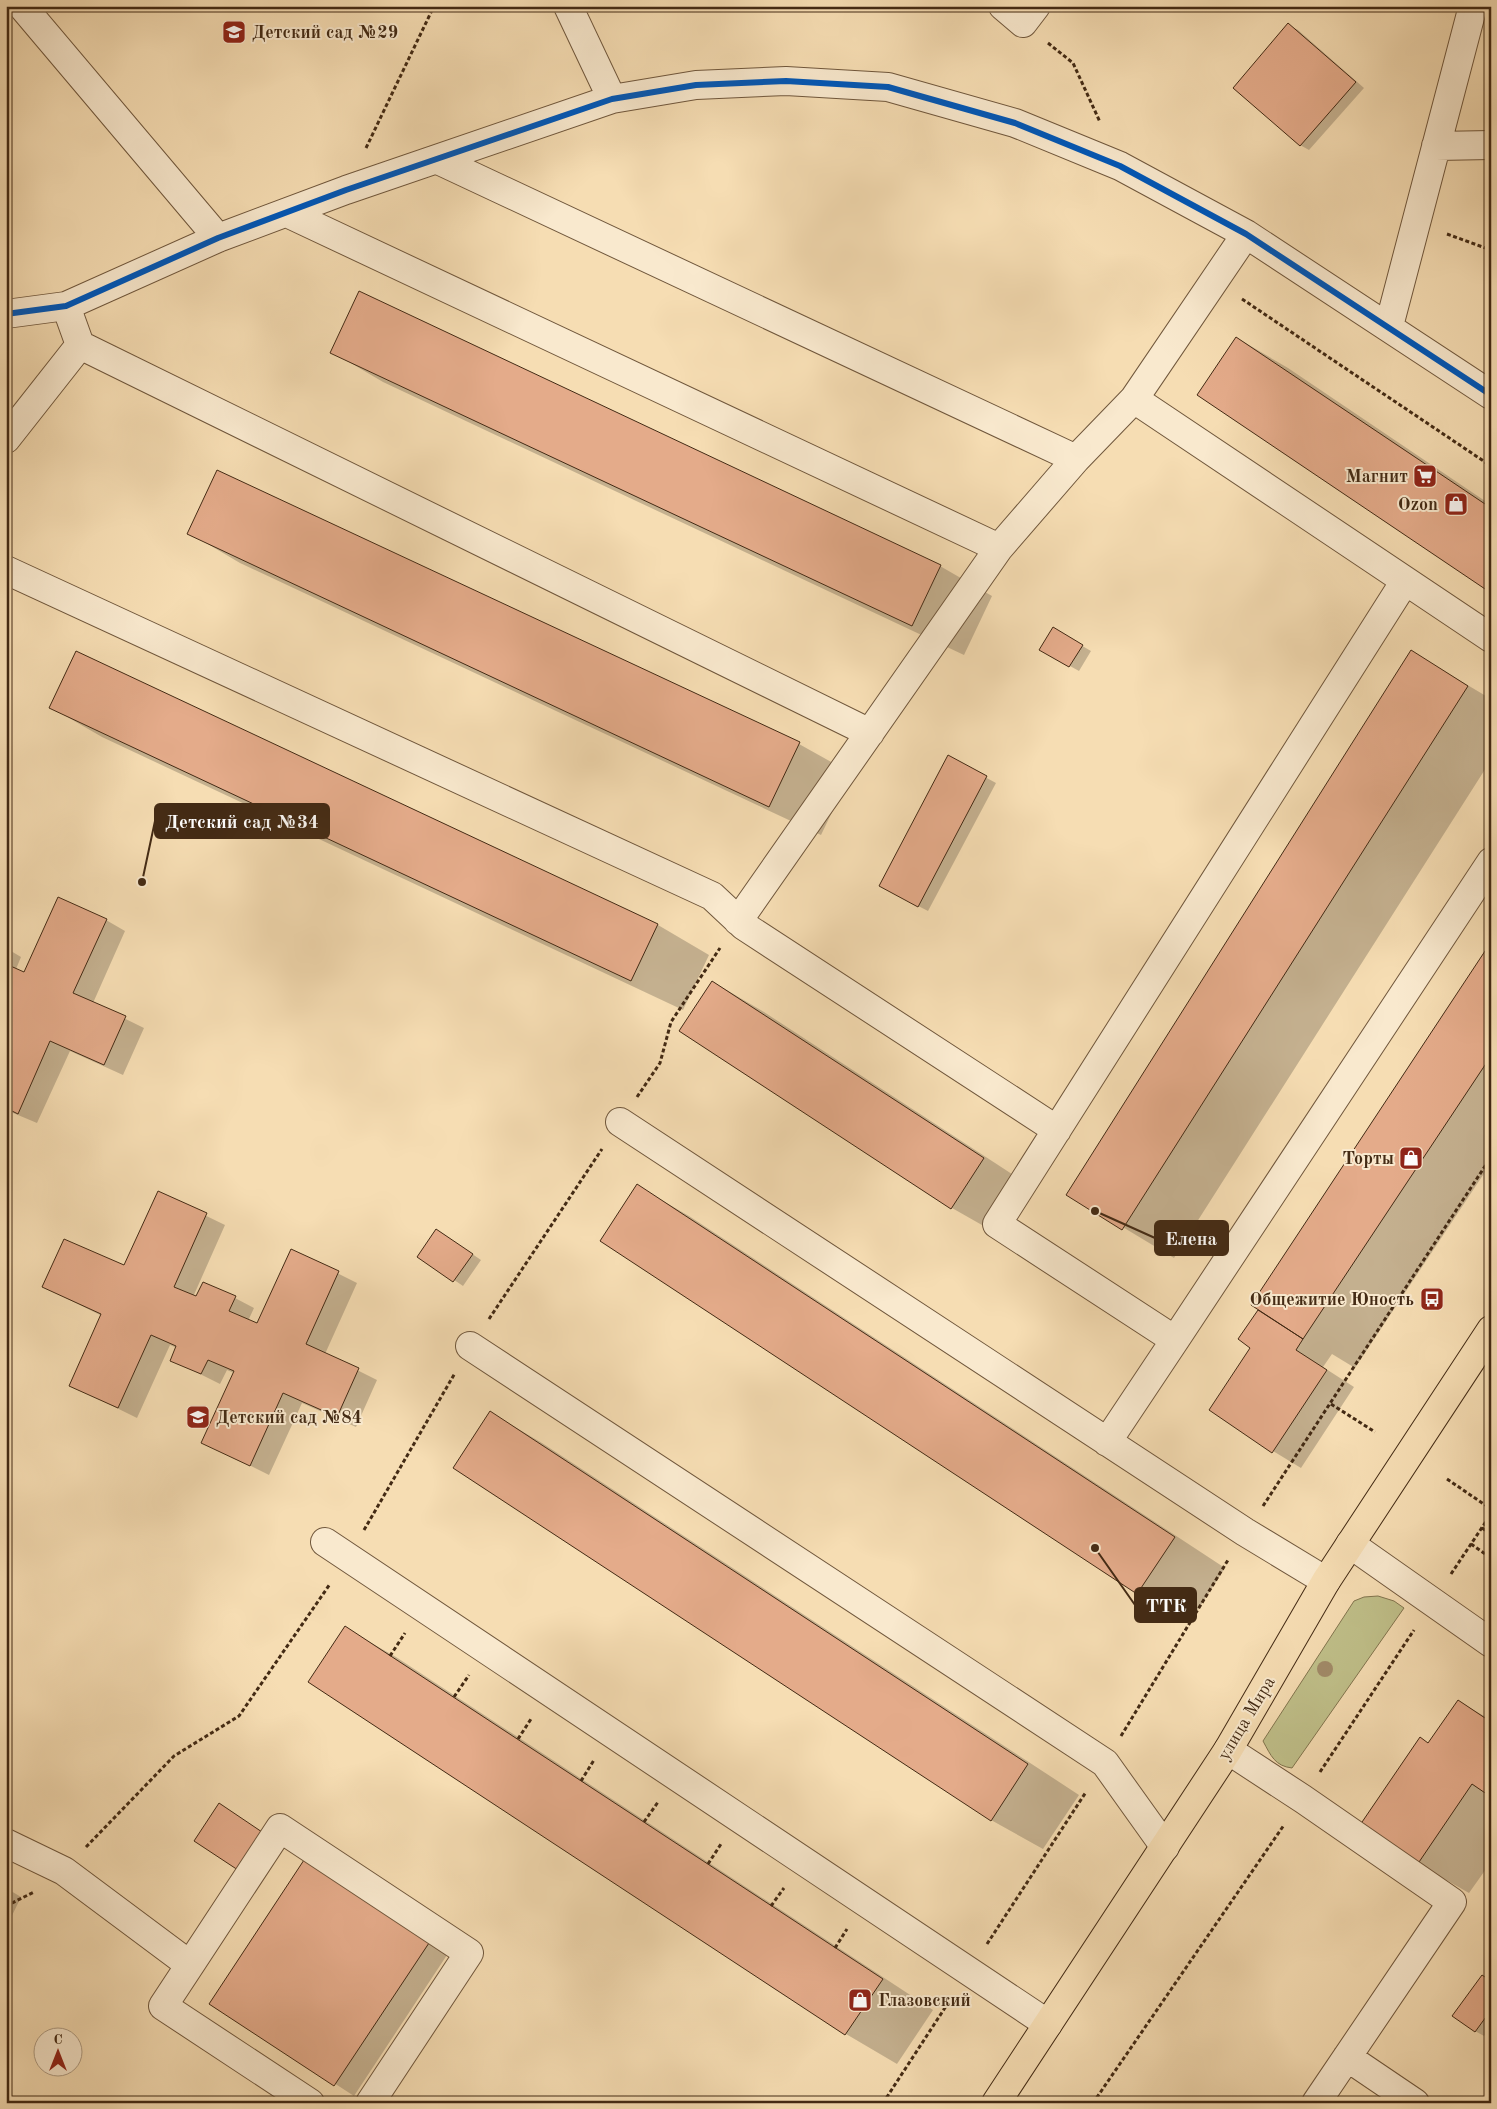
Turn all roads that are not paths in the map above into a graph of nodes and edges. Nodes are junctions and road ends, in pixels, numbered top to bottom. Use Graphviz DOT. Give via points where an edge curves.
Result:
graph roads {
  1 [pos="22,6"];
  2 [pos="568,6"];
  3 [pos="1003,6"];
  4 [pos="1036,6"];
  5 [pos="1473,6"];
  6 [pos="1491,14"];
  7 [pos="1453,83"];
  8 [pos="612,99"];
  9 [pos="1491,145"];
  10 [pos="1436,146"];
  11 [pos="438,160"];
  12 [pos="287,213"];
  13 [pos="1246,234"];
  14 [pos="218,238"];
  15 [pos="66,306"];
  16 [pos="6,314"];
  17 [pos="1389,326"];
  18 [pos="80,345"];
  19 [pos="1491,395"];
  20 [pos="1134,399"];
  21 [pos="6,439"];
  22 [pos="1076,459"];
  23 [pos="999,548"];
  24 [pos="6,570"];
  25 [pos="1405,581"];
  26 [pos="1491,638"];
  27 [pos="870,733"];
  28 [pos="1491,862"];
  29 [pos="738,920"];
  30 [pos="620,1122"];
  31 [pos="1057,1130"];
  32 [pos="1491,1330"];
  33 [pos="1175,1340"];
  34 [pos="470,1346"];
  35 [pos="1107,1442"];
  36 [pos="325,1542"];
  37 [pos="1350,1544"];
  38 [pos="1326,1581"];
  39 [pos="1491,1643"];
  40 [pos="1228,1750"];
  41 [pos="6,1843"];
  42 [pos="1165,1848"];
  43 [pos="190,1965"];
  44 [pos="1048,2024"];
  45 [pos="1347,2057"];
  46 [pos="374,2102"];
  47 [pos="310,2103"];
  48 [pos="996,2103"];
  49 [pos="1316,2103"];
  50 [pos="1415,2103"];
  1 -- 14 [label="street"];
  2 -- 8 [label="street"];
  3 -- 4 [label="street" via="1023,23"];
  5 -- 7 [label="street"];
  6 -- 7 [label="street"];
  7 -- 10 [label="street"];
  8 -- 11 [label="street"];
  8 -- 13 [label="street" via="696,85 786,80 888,87 1015,123 1120,166"];
  9 -- 10 [label="street"];
  10 -- 17 [label="street"];
  11 -- 12 [label="street"];
  11 -- 22 [label="street"];
  12 -- 14 [label="street"];
  12 -- 23 [label="street"];
  13 -- 17 [label="street"];
  13 -- 20 [label="street"];
  14 -- 15 [label="street"];
  15 -- 16 [label="street"];
  15 -- 18 [label="street"];
  17 -- 19 [label="street"];
  18 -- 21 [label="street"];
  18 -- 27 [label="street"];
  20 -- 22 [label="street"];
  20 -- 25 [label="street"];
  22 -- 23 [label="street"];
  23 -- 27 [label="street"];
  24 -- 29 [label="street" via="712,896"];
  25 -- 26 [label="street"];
  25 -- 31 [label="street"];
  27 -- 29 [label="street"];
  28 -- 33 [label="street"];
  29 -- 31 [label="street"];
  30 -- 35 [label="street"];
  31 -- 33 [label="street" via="998,1224"];
  32 -- 37 [label="main road, улица Мира"];
  33 -- 35 [label="street"];
  34 -- 42 [label="street" via="1105,1763"];
  35 -- 38 [label="street"];
  36 -- 44 [label="street"];
  37 -- 38 [label="main road, улица Мира"];
  37 -- 39 [label="street"];
  38 -- 40 [label="main road, улица Мира"];
  40 -- 42 [label="main road, улица Мира"];
  40 -- 45 [label="street" via="1452,1902"];
  41 -- 43 [label="street" via="64,1871"];
  42 -- 44 [label="main road, улица Мира"];
  43 -- 46 [label="street" via="280,1828 469,1953"];
  43 -- 47 [label="street" via="163,2006"];
  44 -- 48 [label="main road, улица Мира"];
  45 -- 49 [label="street"];
  45 -- 50 [label="street"];
}
